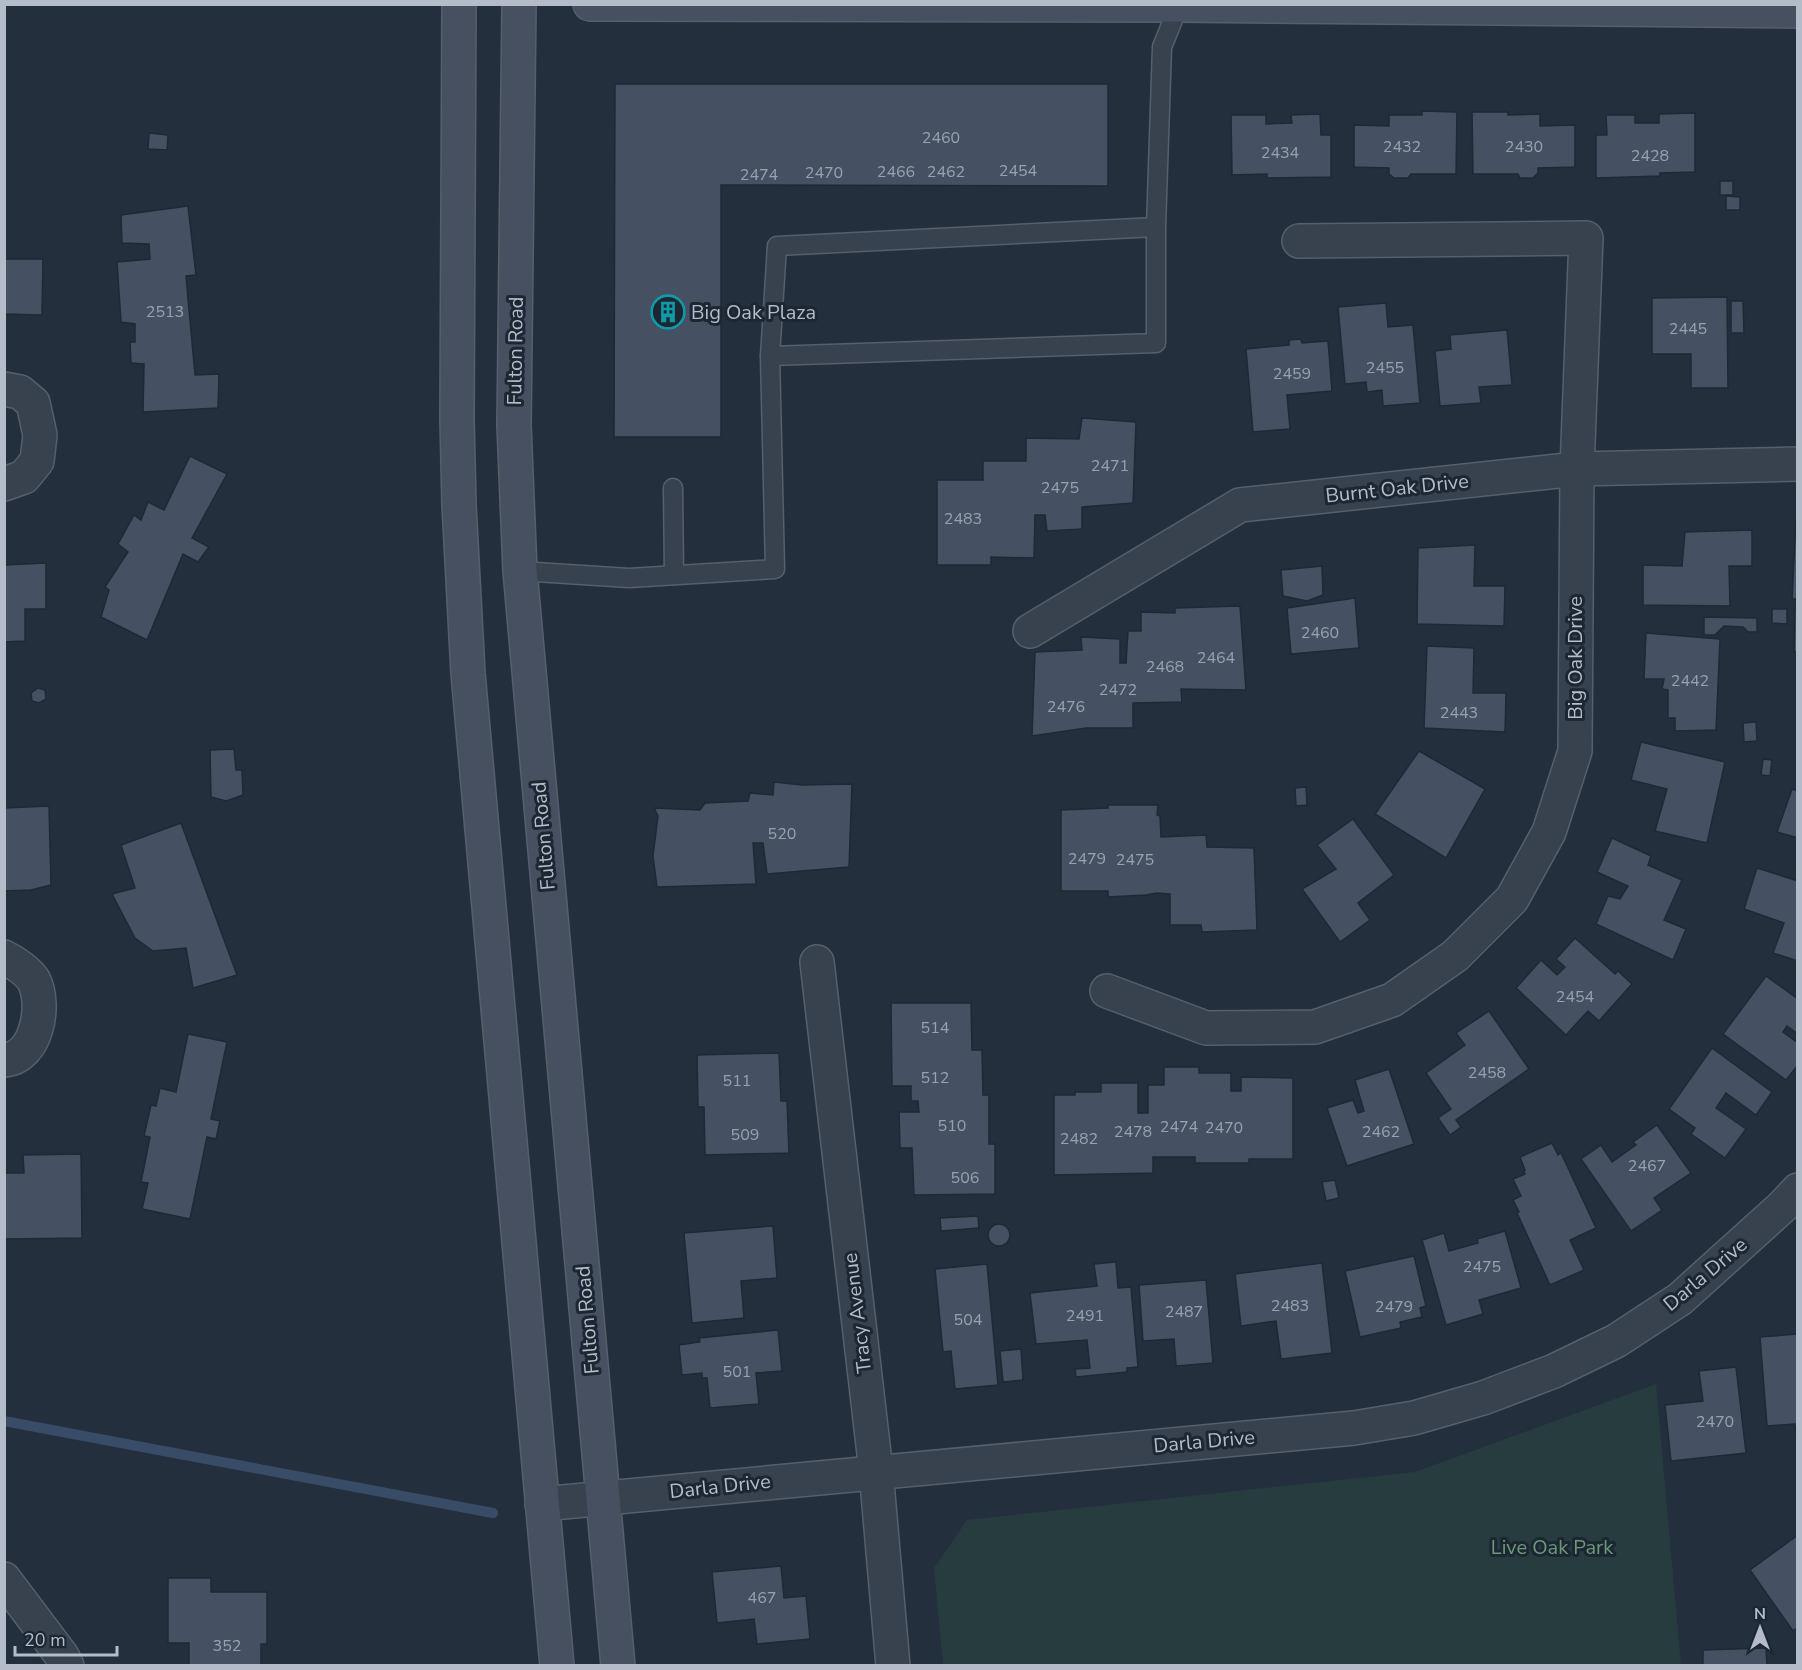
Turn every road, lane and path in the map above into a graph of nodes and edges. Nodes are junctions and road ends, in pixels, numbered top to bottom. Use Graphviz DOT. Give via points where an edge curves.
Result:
graph roads {
  1 [pos="459,4"];
  2 [pos="519,4"];
  3 [pos="590,4"];
  4 [pos="1179,5"];
  5 [pos="1797,11"];
  6 [pos="1156,227"];
  7 [pos="1299,241"];
  8 [pos="770,356"];
  9 [pos="4,389"];
  10 [pos="1797,464"];
  11 [pos="1577,469"];
  12 [pos="4,484"];
  13 [pos="673,488"];
  14 [pos="520,572"];
  15 [pos="674,575"];
  16 [pos="1030,631"];
  17 [pos="4,957"];
  18 [pos="816,962"];
  19 [pos="1107,991"];
  20 [pos="4,1060"];
  21 [pos="1797,1190"];
  22 [pos="876,1471"];
  23 [pos="603,1498"];
  24 [pos="542,1504"];
  25 [pos="4,1579"];
  26 [pos="67,1665"];
  27 [pos="557,1665"];
  28 [pos="618,1665"];
  29 [pos="893,1665"];
  1 -- 24 [label="main road" via="457,363 462,576"];
  2 -- 14 [label="main road, Fulton Road" via="514,425"];
  3 -- 4 [label="main road"];
  4 -- 5 [label="main road"];
  4 -- 6 [label="lane" via="1162,46"];
  6 -- 8 [label="lane" via="777,246"];
  6 -- 8 [label="lane" via="1156,343"];
  7 -- 11 [label="street, Big Oak Drive" via="1586,238"];
  8 -- 15 [label="lane" via="775,569"];
  9 -- 12 [label="street" via="20,392 33,403 40,435 37,461 24,477"];
  10 -- 11 [label="street, Burnt Oak Drive"];
  11 -- 16 [label="street, Burnt Oak Drive" via="1240,505"];
  11 -- 19 [label="street, Big Oak Drive" via="1575,751 1549,832 1512,899 1455,956 1392,1000 1315,1028 1206,1028"];
  13 -- 15 [label="lane"];
  14 -- 15 [label="lane" via="629,578"];
  14 -- 23 [label="main road, Fulton Road"];
  17 -- 20 [label="street" via="33,980 40,1000 37,1032 25,1050"];
  18 -- 22 [label="street, Tracy Avenue"];
  21 -- 22 [label="street, Darla Drive" via="1680,1299 1616,1341 1554,1371 1483,1398 1414,1418 1354,1428"];
  22 -- 23 [label="street, Darla Drive"];
  22 -- 29 [label="street, Tracy Avenue"];
  23 -- 24 [label="street, Darla Drive"];
  23 -- 28 [label="main road, Fulton Road"];
  24 -- 27 [label="main road"];
  25 -- 26 [label="street"];
}
